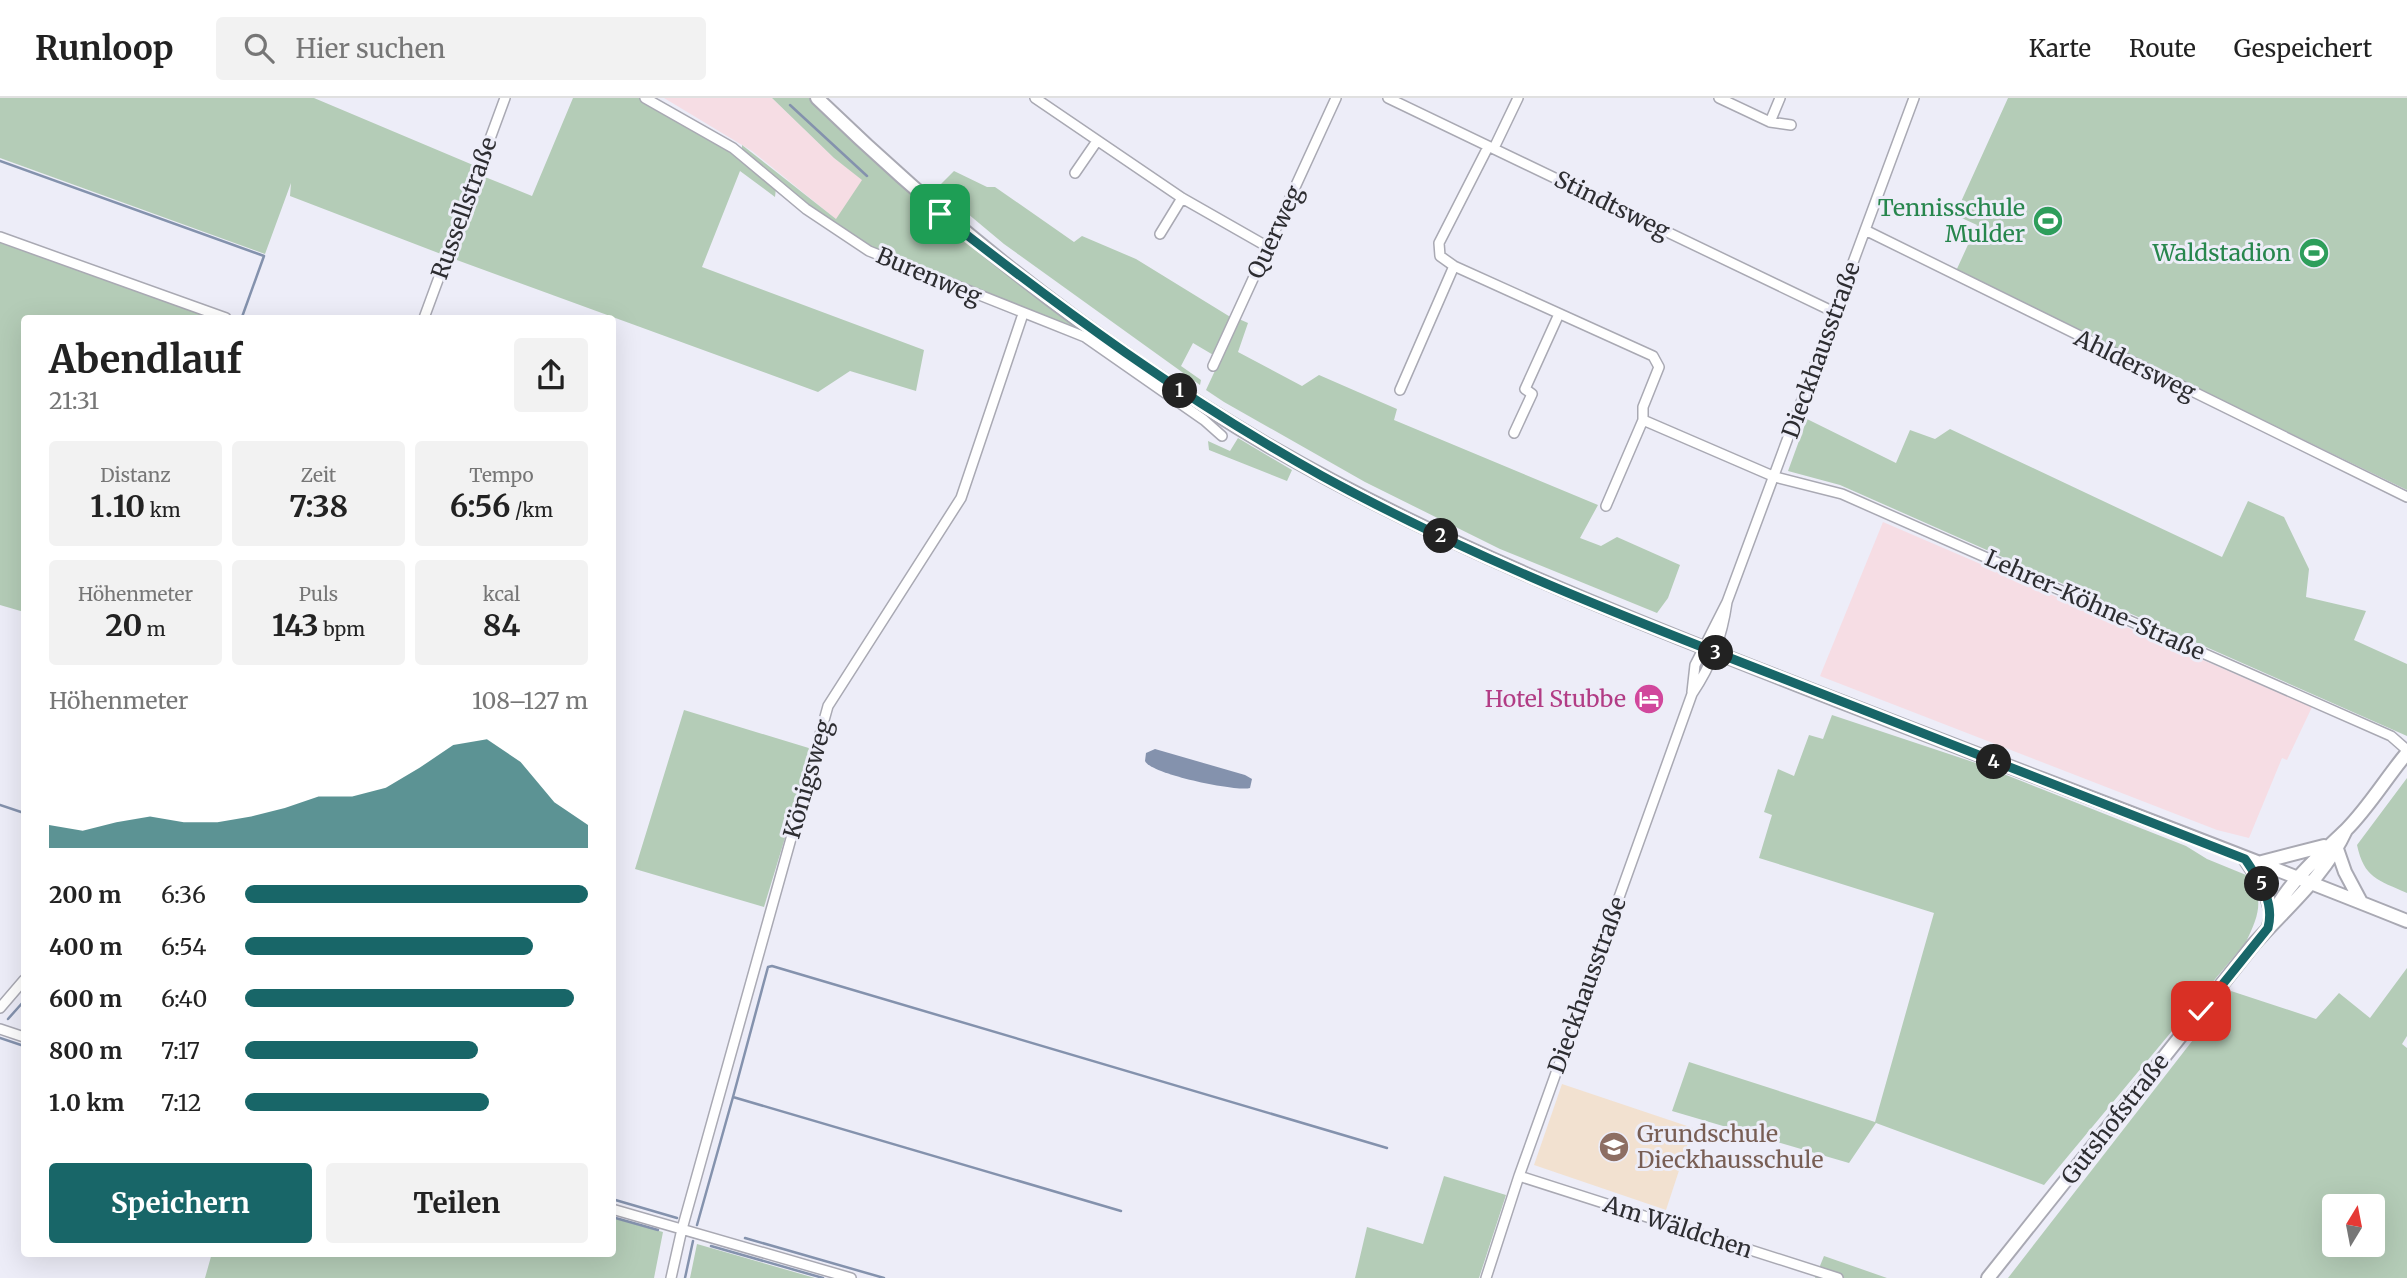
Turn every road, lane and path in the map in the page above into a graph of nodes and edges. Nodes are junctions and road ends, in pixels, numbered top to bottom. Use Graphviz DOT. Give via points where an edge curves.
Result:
graph roads {
  1 [pos="505,98"];
  2 [pos="646,98"];
  3 [pos="817,98"];
  4 [pos="1035,98"];
  5 [pos="1336,98"];
  6 [pos="1388,98"];
  7 [pos="1518,98"];
  8 [pos="1719,98"];
  9 [pos="1780,98"];
  10 [pos="1914,98"];
  11 [pos="1770,122"];
  12 [pos="1791,125"];
  13 [pos="1097,141"];
  14 [pos="1491,148"];
  15 [pos="1075,173"];
  16 [pos="1182,198"];
  17 [pos="1865,230"];
  18 [pos="1160,234"];
  19 [pos="0,237"];
  20 [pos="1269,247"];
  21 [pos="1454,266"];
  22 [pos="1836,313"];
  23 [pos="1023,314"];
  24 [pos="1559,314"];
  25 [pos="218,315"];
  26 [pos="425,315"];
  27 [pos="1213,366"];
  28 [pos="1400,390"];
  29 [pos="1643,420"];
  30 [pos="1514,433"];
  31 [pos="1222,436"];
  32 [pos="1775,477"];
  33 [pos="2407,498"];
  34 [pos="1606,506"];
  35 [pos="1727,602"];
  36 [pos="1702,648"];
  37 [pos="1715,653"];
  38 [pos="1692,694"];
  39 [pos="2407,751"];
  40 [pos="2332,847"];
  41 [pos="2251,861"];
  42 [pos="2305,881"];
  43 [pos="2361,902"];
  44 [pos="2272,914"];
  45 [pos="2407,921"];
  46 [pos="2268,928"];
  47 [pos="21,984"];
  48 [pos="0,1008"];
  49 [pos="0,1029"];
  50 [pos="21,1036"];
  51 [pos="1519,1175"];
  52 [pos="616,1210"];
  53 [pos="681,1229"];
  54 [pos="671,1278"];
  55 [pos="851,1278"];
  56 [pos="1486,1278"];
  57 [pos="1838,1278"];
  58 [pos="1989,1278"];
  1 -- 26 [label="street, Russellstraße"];
  2 -- 23 [label="street, Burenweg" via="733,148 806,209 869,251"];
  3 -- 36 [label="main road" via="959,229 1065,312 1216,415 1434,533"];
  4 -- 13 [label="street"];
  5 -- 20 [label="street, Querweg"];
  6 -- 14 [label="street, Stindtsweg"];
  7 -- 14 [label="street"];
  8 -- 11 [label="street"];
  9 -- 11 [label="street"];
  10 -- 17 [label="street, Dieckhausstraße"];
  11 -- 12 [label="street"];
  13 -- 15 [label="street"];
  13 -- 16 [label="street"];
  14 -- 21 [label="street" via="1439,243 1440,256"];
  14 -- 22 [label="street, Stindtsweg"];
  16 -- 18 [label="street"];
  16 -- 20 [label="street"];
  17 -- 22 [label="street, Dieckhausstraße"];
  17 -- 33 [label="street, Ahldersweg"];
  19 -- 25 [label="street"];
  20 -- 27 [label="street, Querweg"];
  21 -- 24 [label="street"];
  21 -- 28 [label="street"];
  22 -- 32 [label="street, Dieckhausstraße"];
  23 -- 31 [label="street, Burenweg" via="1085,337"];
  23 -- 53 [label="street, Königsweg" via="961,498 828,706"];
  24 -- 29 [label="street" via="1653,356 1659,367 1643,407"];
  24 -- 30 [label="street" via="1525,389 1532,394"];
  29 -- 32 [label="street, Lehrer-Köhne-Straße"];
  29 -- 34 [label="street"];
  32 -- 35 [label="street, Dieckhausstraße"];
  32 -- 39 [label="street, Lehrer-Köhne-Straße" via="1866,504 2391,736"];
  35 -- 36 [label="street, Dieckhausstraße"];
  35 -- 37 [label="street, Dieckhausstraße"];
  36 -- 37 [label="main road"];
  36 -- 38 [label="street, Dieckhausstraße"];
  37 -- 38 [label="street, Dieckhausstraße"];
  37 -- 41 [label="main road"];
  38 -- 51 [label="street, Dieckhausstraße"];
  39 -- 40 [label="main road, Gutshofstraße"];
  40 -- 41 [label="main road"];
  40 -- 42 [label="main road, Gutshofstraße"];
  40 -- 43 [label="main road"];
  41 -- 42 [label="main road"];
  41 -- 44 [label="main road"];
  42 -- 43 [label="main road"];
  42 -- 44 [label="main road, Gutshofstraße"];
  42 -- 46 [label="main road, Gutshofstraße" via="2295,904"];
  43 -- 45 [label="main road"];
  44 -- 46 [label="main road, Gutshofstraße"];
  46 -- 58 [label="main road, Gutshofstraße"];
  47 -- 48 [label="street"];
  49 -- 50 [label="street"];
  51 -- 56 [label="street, Dieckhausstraße"];
  51 -- 57 [label="street, Am Wäldchen"];
  52 -- 53 [label="street"];
  53 -- 54 [label="street, Königsweg"];
  53 -- 55 [label="street"];
}
